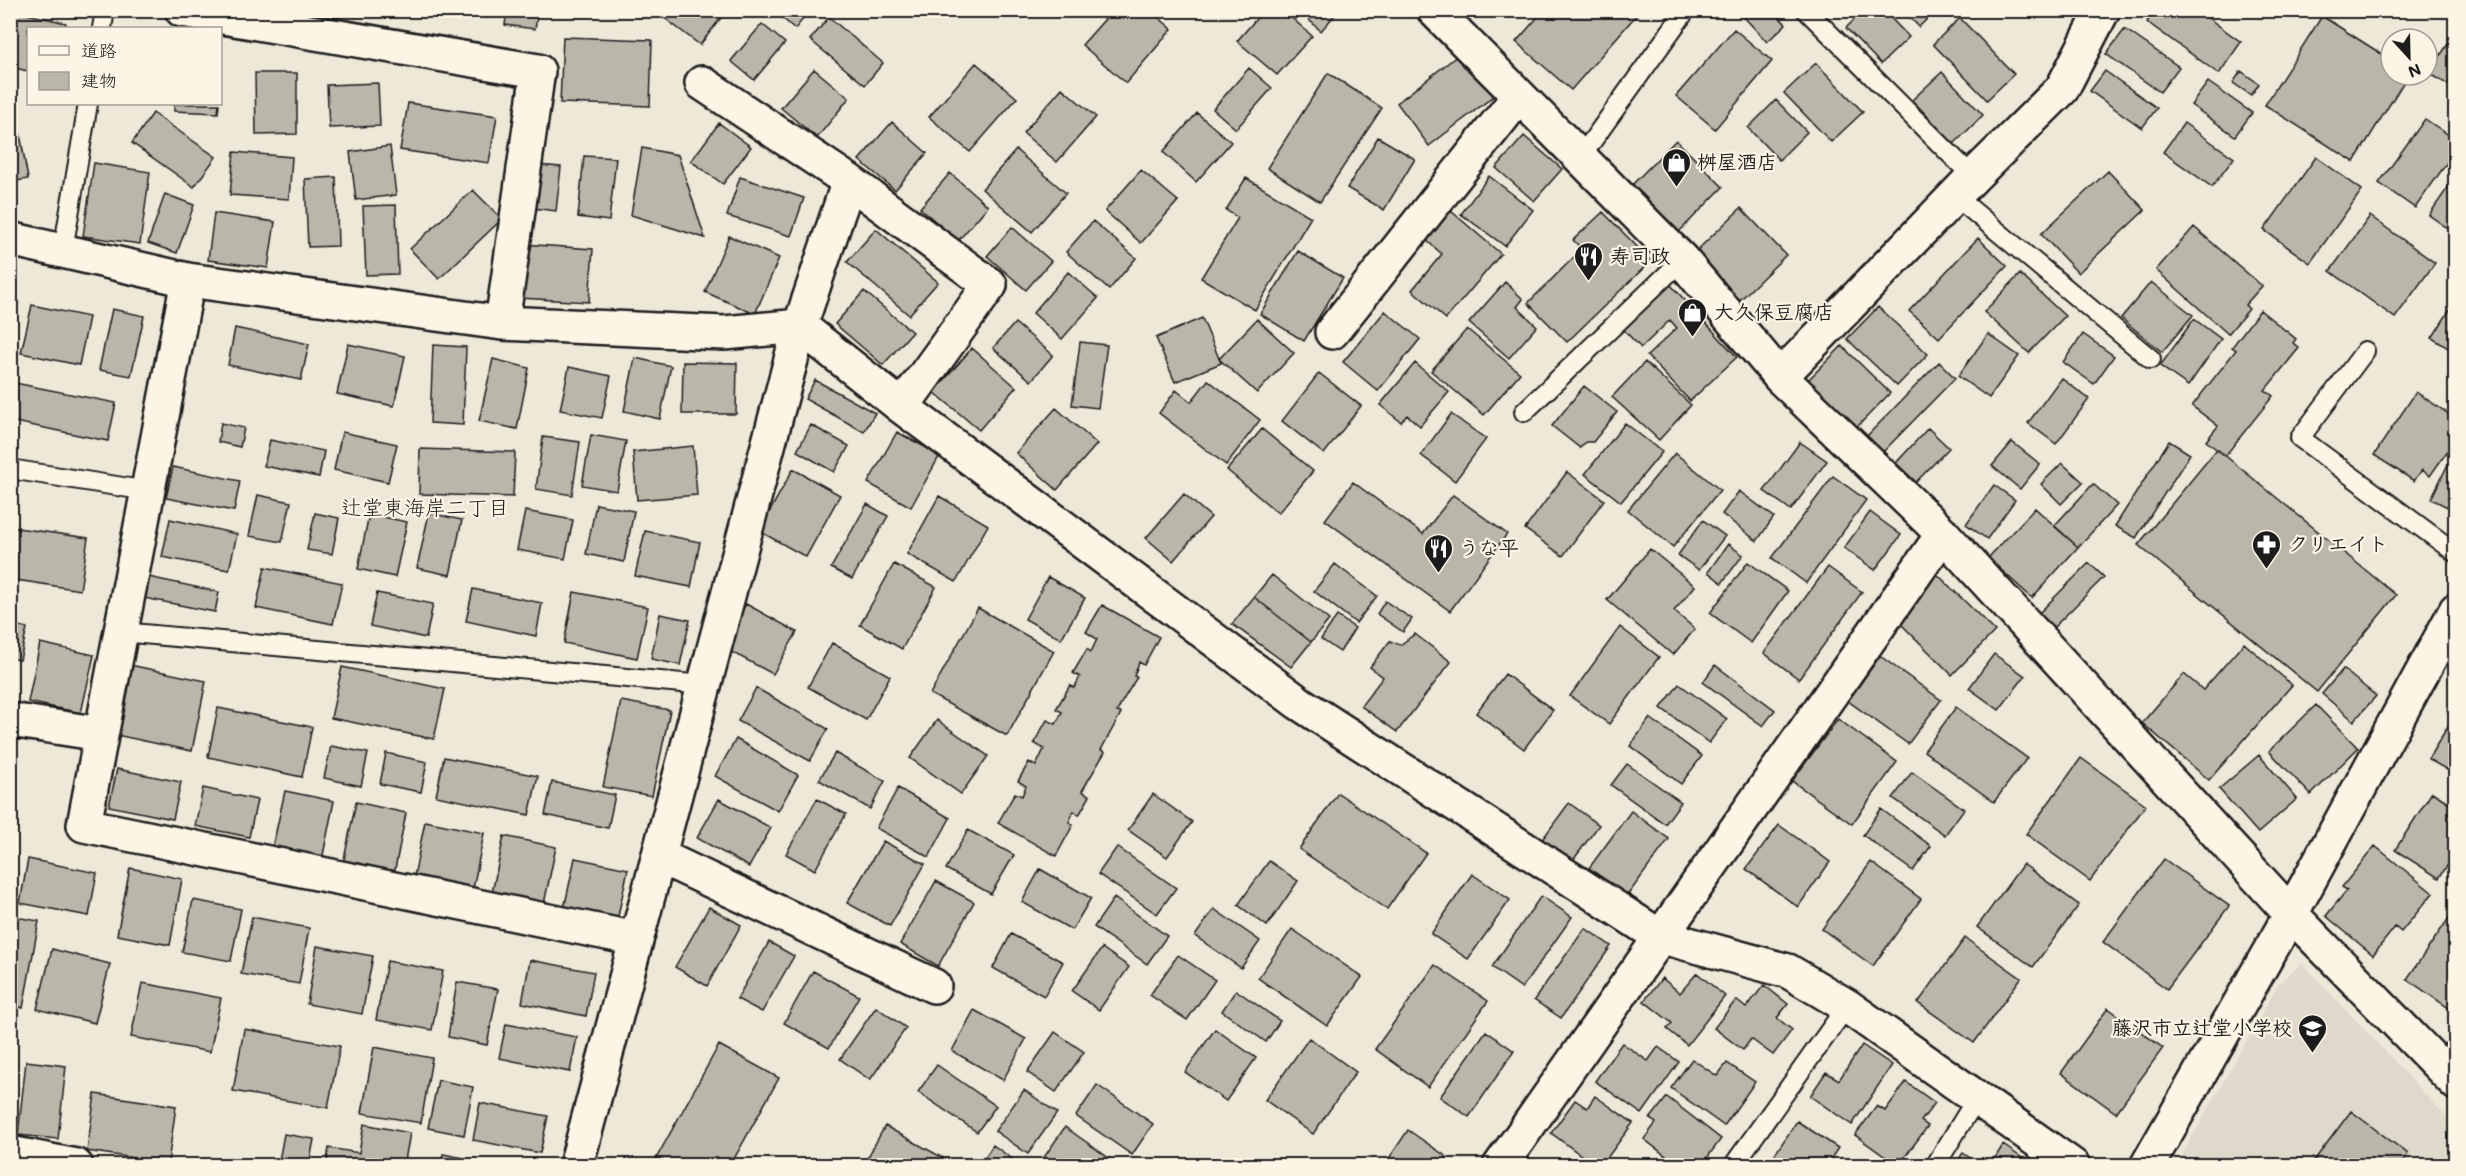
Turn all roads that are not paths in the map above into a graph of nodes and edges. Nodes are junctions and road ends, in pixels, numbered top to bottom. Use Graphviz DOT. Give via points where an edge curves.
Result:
graph roads {
  1 [pos="105,10"];
  2 [pos="182,10"];
  3 [pos="1434,10"];
  4 [pos="1686,10"];
  5 [pos="1806,10"];
  6 [pos="2103,10"];
  7 [pos="102,27"];
  8 [pos="702,83"];
  9 [pos="1519,96"];
  10 [pos="88,105"];
  11 [pos="1580,158"];
  12 [pos="849,181"];
  13 [pos="1964,186"];
  14 [pos="10,239"];
  15 [pos="63,250"];
  16 [pos="1682,260"];
  17 [pos="188,280"];
  18 [pos="502,323"];
  19 [pos="800,326"];
  20 [pos="1332,332"];
  21 [pos="2365,351"];
  22 [pos="2151,359"];
  23 [pos="1779,377"];
  24 [pos="902,407"];
  25 [pos="1524,412"];
  26 [pos="10,469"];
  27 [pos="148,491"];
  28 [pos="1943,534"];
  29 [pos="2456,553"];
  30 [pos="2456,610"];
  31 [pos="121,632"];
  32 [pos="704,685"];
  33 [pos="10,720"];
  34 [pos="101,734"];
  35 [pos="659,856"];
  36 [pos="2291,914"];
  37 [pos="1659,936"];
  38 [pos="636,939"];
  39 [pos="934,986"];
  40 [pos="1847,1006"];
  41 [pos="2450,1066"];
  42 [pos="1978,1096"];
  43 [pos="10,1153"];
  44 [pos="76,1166"];
  45 [pos="576,1166"];
  46 [pos="1500,1166"];
  47 [pos="1733,1166"];
  48 [pos="1935,1166"];
  49 [pos="2073,1166"];
  50 [pos="2147,1166"];
  1 -- 7 [label="lane"];
  2 -- 18 [label="street" via="538,71"];
  3 -- 9 [label="street"];
  4 -- 11 [label="lane"];
  5 -- 13 [label="lane"];
  6 -- 13 [label="street" via="2062,89"];
  8 -- 12 [label="street"];
  9 -- 11 [label="street"];
  9 -- 20 [label="street"];
  10 -- 15 [label="lane"];
  11 -- 16 [label="street"];
  12 -- 19 [label="street"];
  12 -- 24 [label="street" via="990,285"];
  13 -- 22 [label="lane"];
  13 -- 23 [label="street"];
  14 -- 15 [label="street"];
  15 -- 17 [label="street"];
  16 -- 23 [label="street"];
  16 -- 25 [label="lane"];
  17 -- 18 [label="street"];
  17 -- 27 [label="street"];
  18 -- 19 [label="street" via="724,333"];
  19 -- 24 [label="street"];
  19 -- 32 [label="street"];
  21 -- 29 [label="lane" via="2300,438"];
  23 -- 28 [label="street"];
  24 -- 37 [label="street" via="1299,703"];
  26 -- 27 [label="lane"];
  27 -- 31 [label="street"];
  28 -- 36 [label="street"];
  28 -- 37 [label="street"];
  30 -- 36 [label="street"];
  31 -- 32 [label="lane"];
  31 -- 34 [label="street"];
  32 -- 35 [label="street"];
  33 -- 34 [label="street"];
  34 -- 38 [label="street" via="84,825"];
  35 -- 38 [label="street"];
  35 -- 39 [label="street"];
  36 -- 41 [label="street"];
  36 -- 50 [label="street"];
  37 -- 40 [label="street" via="1788,971"];
  37 -- 46 [label="street"];
  38 -- 45 [label="street"];
  40 -- 42 [label="street"];
  40 -- 47 [label="lane"];
  42 -- 48 [label="lane"];
  42 -- 49 [label="street"];
  43 -- 44 [label="street"];
}
